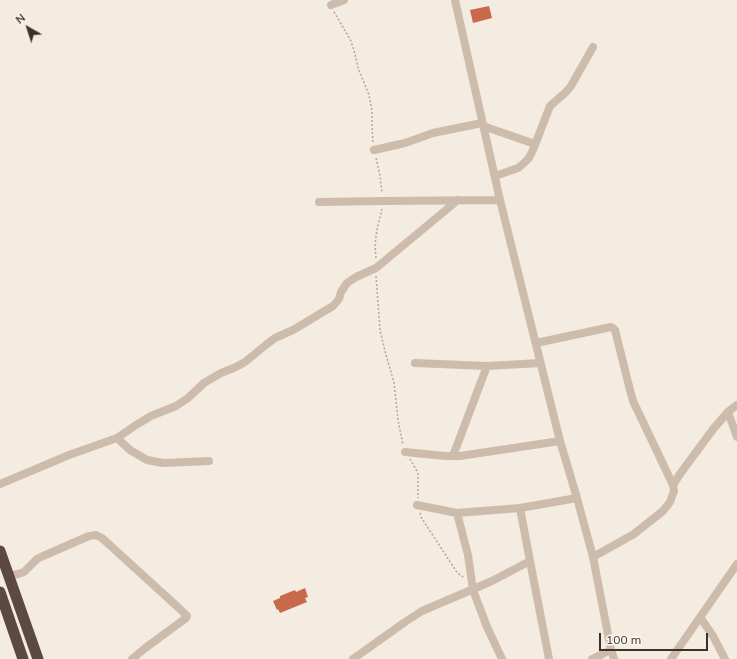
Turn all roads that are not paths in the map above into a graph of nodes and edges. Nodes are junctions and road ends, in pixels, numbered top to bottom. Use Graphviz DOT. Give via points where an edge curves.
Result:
graph roads {
  1 [pos="344,0"];
  2 [pos="455,0"];
  3 [pos="332,5"];
  4 [pos="593,46"];
  5 [pos="483,125"];
  6 [pos="535,144"];
  7 [pos="374,150"];
  8 [pos="495,176"];
  9 [pos="458,200"];
  10 [pos="500,200"];
  11 [pos="319,202"];
  12 [pos="536,343"];
  13 [pos="415,363"];
  14 [pos="540,363"];
  15 [pos="487,366"];
  16 [pos="737,405"];
  17 [pos="728,412"];
  18 [pos="737,437"];
  19 [pos="117,438"];
  20 [pos="560,441"];
  21 [pos="405,452"];
  22 [pos="453,456"];
  23 [pos="209,461"];
  24 [pos="0,484"];
  25 [pos="673,485"];
  26 [pos="577,498"];
  27 [pos="417,505"];
  28 [pos="520,508"];
  29 [pos="457,513"];
  30 [pos="0,552"];
  31 [pos="593,557"];
  32 [pos="530,561"];
  33 [pos="737,564"];
  34 [pos="8,576"];
  35 [pos="473,590"];
  36 [pos="0,592"];
  37 [pos="700,617"];
  38 [pos="611,650"];
  39 [pos="23,659"];
  40 [pos="38,659"];
  41 [pos="132,659"];
  42 [pos="353,659"];
  43 [pos="502,659"];
  44 [pos="549,659"];
  45 [pos="592,659"];
  46 [pos="614,659"];
  47 [pos="671,659"];
  48 [pos="725,659"];
  1 -- 3 [label="street"];
  2 -- 5 [label="street"];
  4 -- 6 [label="street" via="571,86 550,106"];
  5 -- 6 [label="street"];
  5 -- 7 [label="street" via="433,133"];
  5 -- 8 [label="street"];
  6 -- 8 [label="street" via="529,158 518,168"];
  8 -- 10 [label="street"];
  9 -- 10 [label="street"];
  9 -- 11 [label="street"];
  9 -- 19 [label="street" via="376,268 347,283 333,306 275,338 245,362 204,383 176,406 136,424"];
  10 -- 12 [label="street"];
  12 -- 14 [label="street"];
  12 -- 25 [label="street" via="611,327 615,330 634,401"];
  13 -- 15 [label="street"];
  14 -- 15 [label="street"];
  14 -- 20 [label="street"];
  15 -- 22 [label="street"];
  16 -- 17 [label="street"];
  17 -- 18 [label="street"];
  17 -- 25 [label="street"];
  19 -- 23 [label="street" via="147,460 163,463"];
  19 -- 24 [label="street" via="70,454"];
  20 -- 22 [label="street"];
  20 -- 26 [label="street"];
  21 -- 22 [label="street"];
  25 -- 31 [label="street" via="670,502 663,511 634,534"];
  26 -- 28 [label="street"];
  26 -- 31 [label="street"];
  27 -- 29 [label="street"];
  28 -- 29 [label="street"];
  28 -- 32 [label="street"];
  29 -- 35 [label="street" via="468,555"];
  30 -- 34 [label="highway"];
  31 -- 38 [label="street"];
  32 -- 35 [label="street"];
  32 -- 44 [label="street"];
  33 -- 37 [label="street"];
  34 -- 40 [label="highway"];
  34 -- 41 [label="street" via="24,572 43,556 89,536 96,535 102,538 187,616"];
  35 -- 42 [label="street" via="422,611"];
  35 -- 43 [label="street"];
  36 -- 39 [label="highway"];
  37 -- 47 [label="street"];
  37 -- 48 [label="street"];
  38 -- 45 [label="street"];
  38 -- 46 [label="street"];
}
